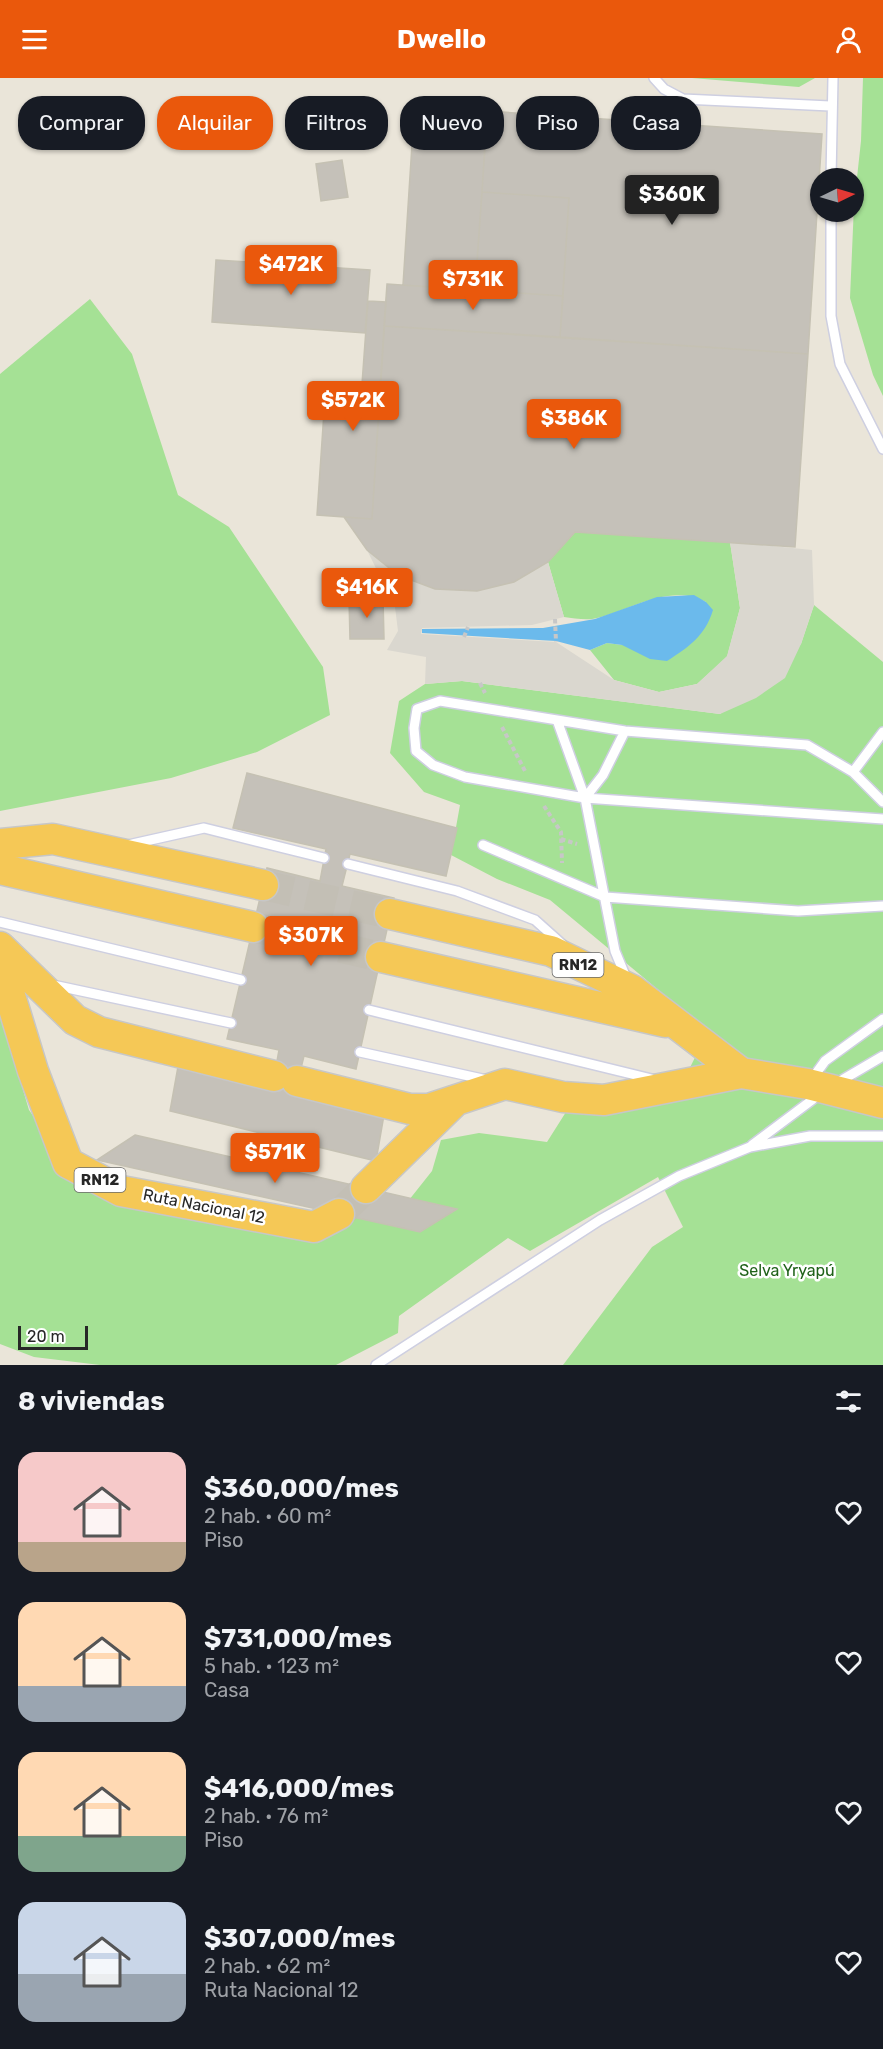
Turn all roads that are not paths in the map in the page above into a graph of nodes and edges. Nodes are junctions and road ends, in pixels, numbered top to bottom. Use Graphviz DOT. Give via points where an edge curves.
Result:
graph roads {
  1 [pos="654,78"];
  2 [pos="833,78"];
  3 [pos="830,106"];
  4 [pos="831,168"];
  5 [pos="831,222"];
  6 [pos="883,449"];
  7 [pos="557,720"];
  8 [pos="625,731"];
  9 [pos="883,732"];
  10 [pos="853,772"];
  11 [pos="585,798"];
  12 [pos="883,802"];
  13 [pos="883,819"];
  14 [pos="0,844"];
  15 [pos="483,845"];
  16 [pos="104,850"];
  17 [pos="324,858"];
  18 [pos="348,864"];
  19 [pos="0,869"];
  20 [pos="263,885"];
  21 [pos="605,897"];
  22 [pos="883,906"];
  23 [pos="390,914"];
  24 [pos="0,922"];
  25 [pos="253,927"];
  26 [pos="0,947"];
  27 [pos="381,957"];
  28 [pos="0,963"];
  29 [pos="597,974"];
  30 [pos="241,980"];
  31 [pos="39,982"];
  32 [pos="632,990"];
  33 [pos="369,1010"];
  34 [pos="883,1019"];
  35 [pos="231,1023"];
  36 [pos="674,1024"];
  37 [pos="360,1052"];
  38 [pos="883,1056"];
  39 [pos="741,1073"];
  40 [pos="505,1084"];
  41 [pos="680,1086"];
  42 [pos="817,1087"];
  43 [pos="454,1101"];
  44 [pos="883,1103"];
  45 [pos="883,1136"];
  46 [pos="750,1147"];
  47 [pos="366,1188"];
  48 [pos="339,1214"];
  49 [pos="376,1365"];
  1 -- 3 [label="lane" via="664,89 683,99"];
  2 -- 3 [label="lane"];
  3 -- 4 [label="lane"];
  5 -- 6 [label="lane" via="831,316 840,364"];
  7 -- 8 [label="lane"];
  7 -- 11 [label="lane"];
  7 -- 11 [label="lane" via="440,701 417,709 416,751 433,765 465,777"];
  8 -- 10 [label="lane" via="807,745"];
  8 -- 11 [label="lane" via="603,775"];
  9 -- 10 [label="lane"];
  10 -- 12 [label="lane"];
  11 -- 13 [label="lane"];
  11 -- 21 [label="lane"];
  14 -- 16 [label="highway" via="53,839"];
  15 -- 21 [label="lane"];
  16 -- 17 [label="lane" via="204,828"];
  16 -- 20 [label="highway"];
  18 -- 29 [label="lane" via="457,891 536,920"];
  19 -- 25 [label="highway"];
  21 -- 22 [label="lane" via="798,911"];
  21 -- 32 [label="lane" via="615,951"];
  23 -- 29 [label="highway, RN12" via="551,951"];
  24 -- 30 [label="lane"];
  26 -- 31 [label="highway"];
  27 -- 36 [label="highway, RN12"];
  28 -- 48 [label="highway, Ruta Nacional 12 / RN12" via="33,1071 68,1163 121,1191 314,1227"];
  29 -- 32 [label="highway, RN12"];
  31 -- 35 [label="lane"];
  31 -- 43 [label="highway" via="75,1020 99,1032 410,1109 429,1109"];
  32 -- 36 [label="highway, RN12"];
  33 -- 41 [label="lane"];
  34 -- 42 [label="lane" via="825,1061"];
  36 -- 39 [label="highway, RN12"];
  37 -- 40 [label="lane"];
  38 -- 42 [label="lane"];
  39 -- 41 [label="highway, RN12"];
  39 -- 42 [label="highway, RN12"];
  40 -- 41 [label="highway, RN12" via="563,1097 604,1100"];
  40 -- 43 [label="highway"];
  42 -- 44 [label="highway, RN12"];
  42 -- 46 [label="lane"];
  43 -- 47 [label="highway"];
  45 -- 46 [label="lane" via="810,1136"];
  46 -- 49 [label="lane" via="679,1176 600,1220"];
}
